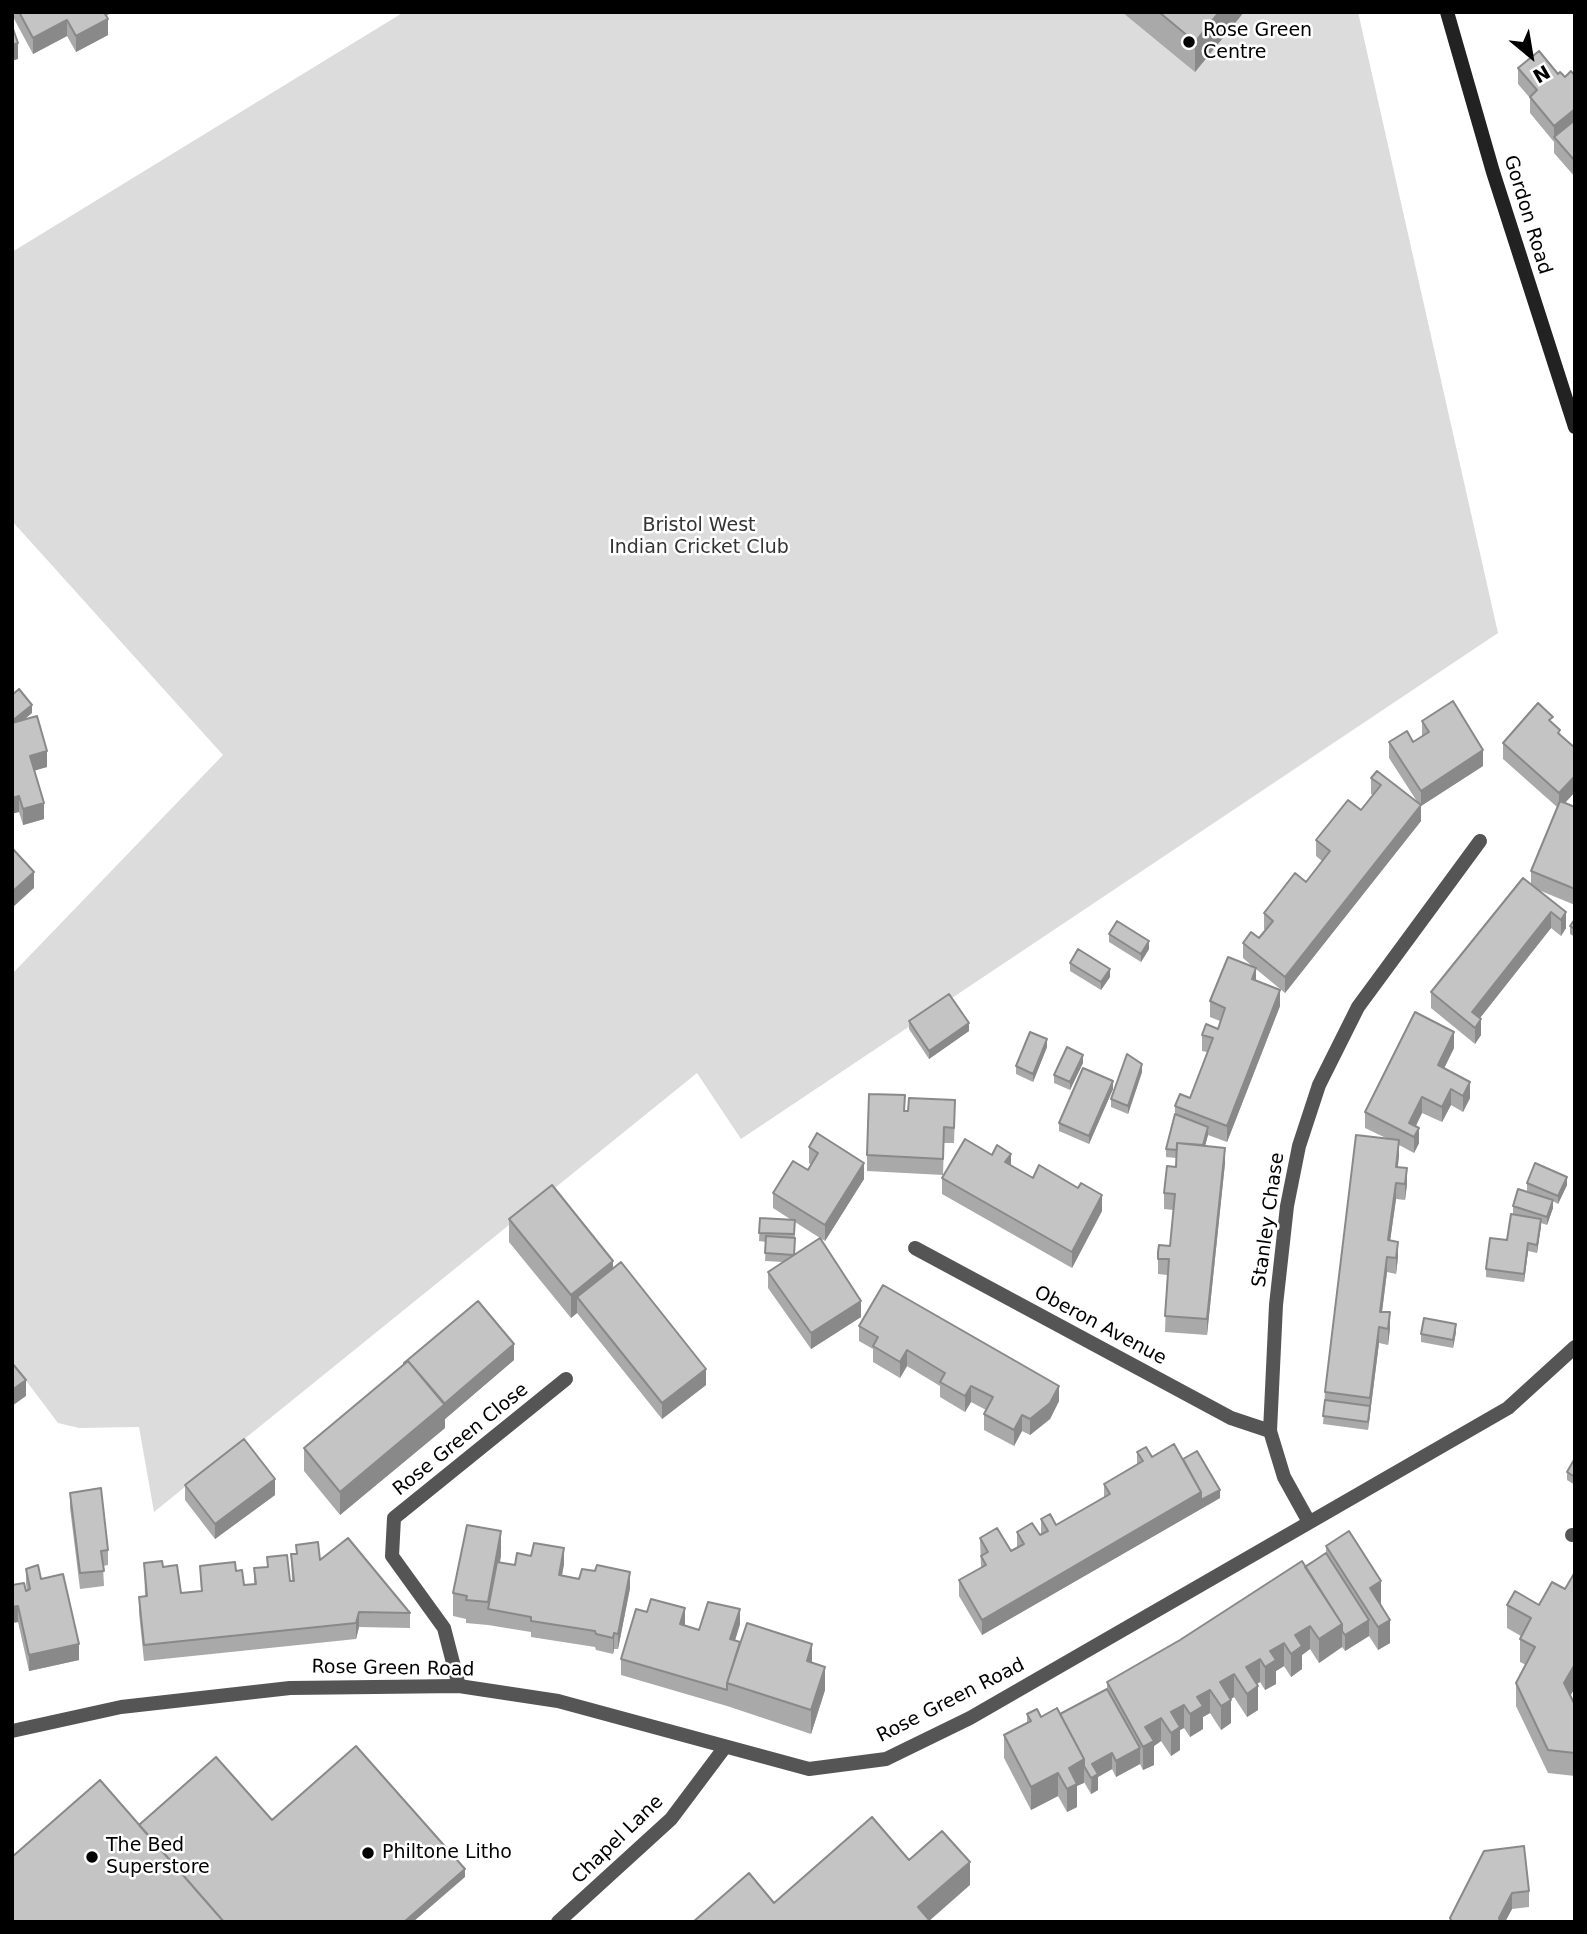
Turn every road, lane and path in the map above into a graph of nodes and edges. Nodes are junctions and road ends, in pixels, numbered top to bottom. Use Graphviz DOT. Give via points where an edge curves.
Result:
graph roads {
  1 [pos="1447,12"];
  2 [pos="1575,427"];
  3 [pos="1480,841"];
  4 [pos="915,1248"];
  5 [pos="1575,1347"];
  6 [pos="566,1379"];
  7 [pos="1270,1431"];
  8 [pos="1310,1522"];
  9 [pos="459,1686"];
  10 [pos="12,1731"];
  11 [pos="725,1747"];
  12 [pos="558,1922"];
  1 -- 2 [label="main road, Gordon Road"];
  3 -- 7 [label="street, Stanley Chase" via="1358,1007 1319,1085 1287,1206 1276,1305"];
  4 -- 7 [label="street, Oberon Avenue" via="1231,1418"];
  5 -- 8 [label="street, Rose Green Road" via="1508,1408"];
  6 -- 9 [label="street, Rose Green Close" via="394,1518 391,1556 444,1628"];
  7 -- 8 [label="street, Stanley Chase" via="1284,1477"];
  8 -- 11 [label="street, Rose Green Road" via="970,1718 886,1759 809,1769"];
  9 -- 10 [label="street, Rose Green Road" via="290,1688 121,1707"];
  9 -- 11 [label="street, Rose Green Road" via="558,1701"];
  11 -- 12 [label="street, Chapel Lane" via="671,1819"];
}
